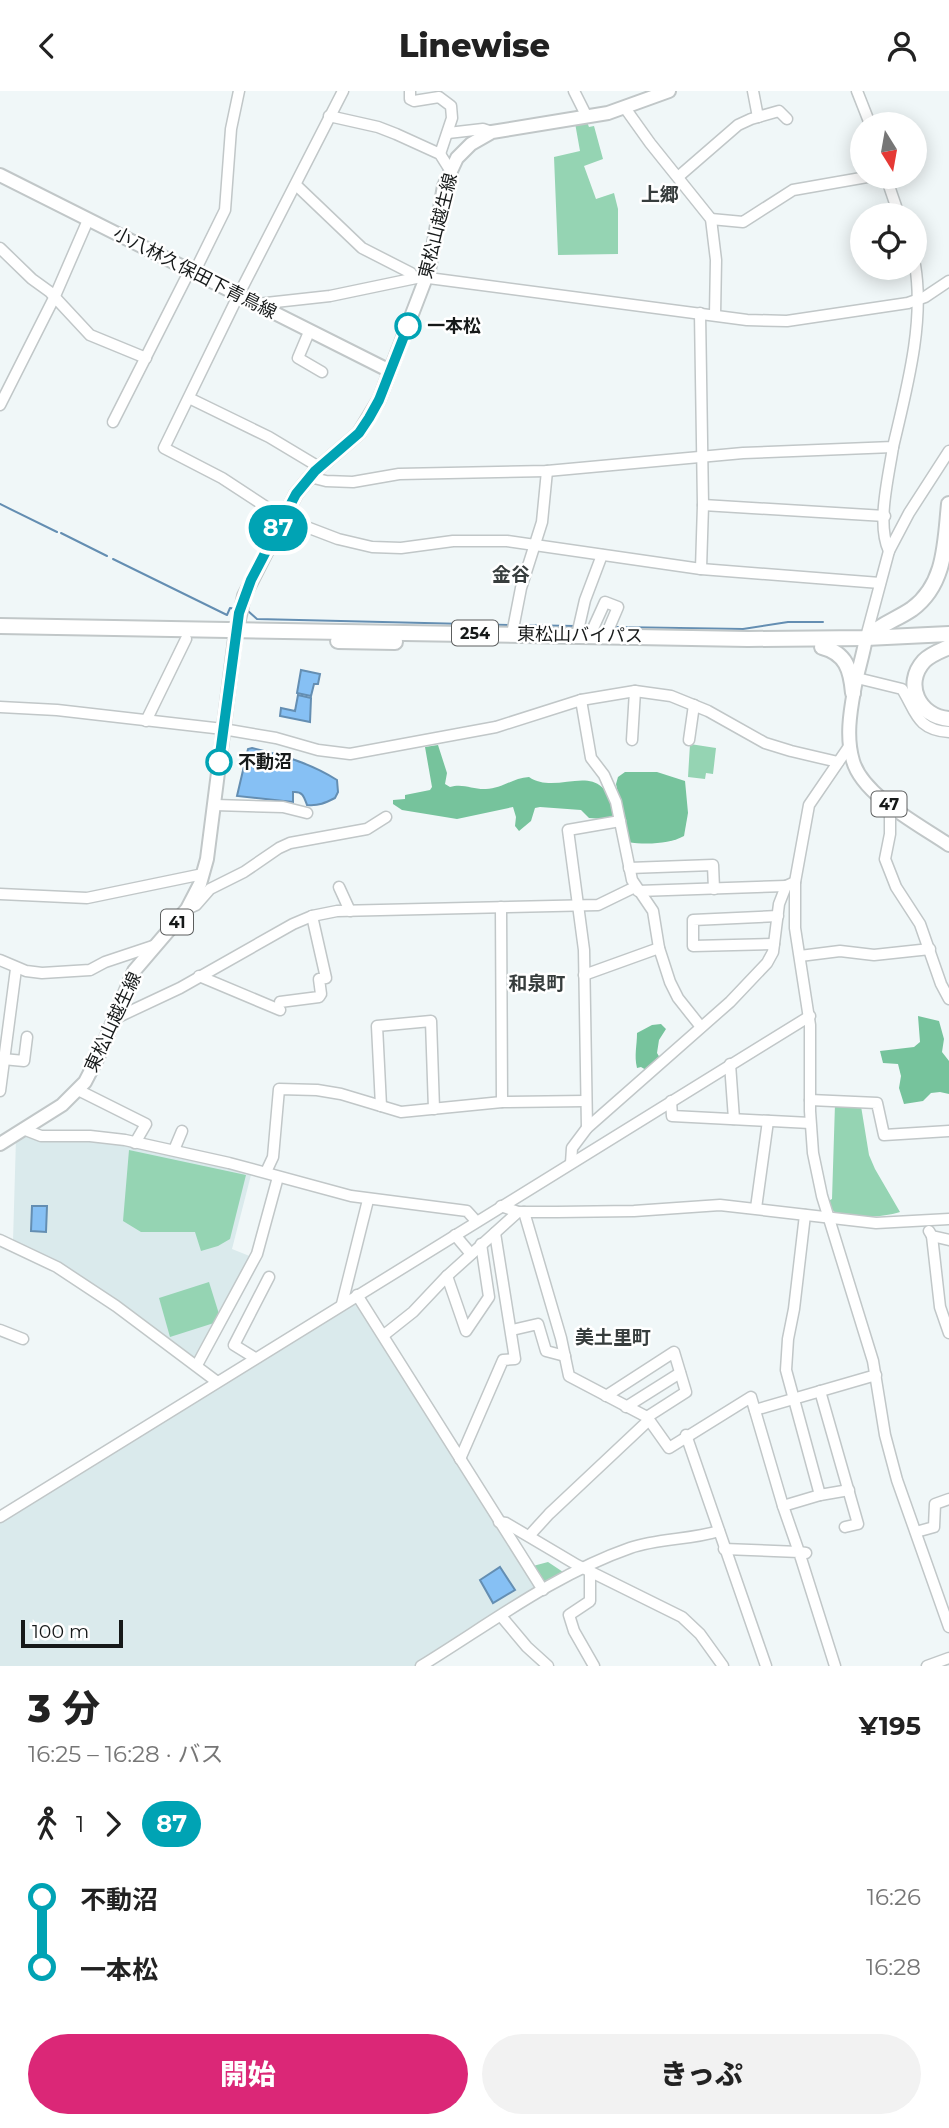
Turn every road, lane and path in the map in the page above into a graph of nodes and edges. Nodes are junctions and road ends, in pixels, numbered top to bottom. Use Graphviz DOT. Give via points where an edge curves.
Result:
graph roads {
  1 [pos="239,91"];
  2 [pos="343,91"];
  3 [pos="410,91"];
  4 [pos="574,91"];
  5 [pos="669,91"];
  6 [pos="753,91"];
  7 [pos="857,91"];
  8 [pos="625,108"];
  9 [pos="865,112"];
  10 [pos="329,116"];
  11 [pos="587,117"];
  12 [pos="758,117"];
  13 [pos="787,119"];
  14 [pos="492,132"];
  15 [pos="448,133"];
  16 [pos="440,154"];
  17 [pos="450,170"];
  18 [pos="0,175"];
  19 [pos="678,177"];
  20 [pos="850,180"];
  21 [pos="296,185"];
  22 [pos="712,219"];
  23 [pos="88,221"];
  24 [pos="0,249"];
  25 [pos="192,271"];
  26 [pos="420,278"];
  27 [pos="916,280"];
  28 [pos="949,281"];
  29 [pos="54,296"];
  30 [pos="238,296"];
  31 [pos="917,300"];
  32 [pos="257,305"];
  33 [pos="699,313"];
  34 [pos="715,316"];
  35 [pos="309,331"];
  36 [pos="146,358"];
  37 [pos="390,371"];
  38 [pos="322,372"];
  39 [pos="189,398"];
  40 [pos="0,405"];
  41 [pos="113,422"];
  42 [pos="893,447"];
  43 [pos="949,451"];
  44 [pos="702,458"];
  45 [pos="547,471"];
  46 [pos="314,472"];
  47 [pos="949,504"];
  48 [pos="703,505"];
  49 [pos="885,516"];
  50 [pos="283,518"];
  51 [pos="536,545"];
  52 [pos="889,551"];
  53 [pos="602,555"];
  54 [pos="701,569"];
  55 [pos="880,583"];
  56 [pos="0,626"];
  57 [pos="236,634"];
  58 [pos="512,634"];
  59 [pos="949,634"];
  60 [pos="0,635"];
  61 [pos="584,635"];
  62 [pos="606,635"];
  63 [pos="186,639"];
  64 [pos="865,642"];
  65 [pos="949,645"];
  66 [pos="822,647"];
  67 [pos="855,685"];
  68 [pos="635,691"];
  69 [pos="581,700"];
  70 [pos="694,705"];
  71 [pos="0,707"];
  72 [pos="949,719"];
  73 [pos="146,721"];
  74 [pos="223,729"];
  75 [pos="949,732"];
  76 [pos="632,740"];
  77 [pos="689,740"];
  78 [pos="850,745"];
  79 [pos="838,762"];
  80 [pos="215,806"];
  81 [pos="895,808"];
  82 [pos="307,813"];
  83 [pos="386,817"];
  84 [pos="620,821"];
  85 [pos="949,845"];
  86 [pos="629,868"];
  87 [pos="203,874"];
  88 [pos="790,884"];
  89 [pos="339,887"];
  90 [pos="637,889"];
  91 [pos="714,889"];
  92 [pos="0,894"];
  93 [pos="578,905"];
  94 [pos="501,907"];
  95 [pos="187,909"];
  96 [pos="349,911"];
  97 [pos="312,916"];
  98 [pos="778,916"];
  99 [pos="774,944"];
  100 [pos="156,945"];
  101 [pos="659,948"];
  102 [pos="930,949"];
  103 [pos="800,956"];
  104 [pos="0,960"];
  105 [pos="16,969"];
  106 [pos="584,975"];
  107 [pos="199,976"];
  108 [pos="949,999"];
  109 [pos="810,1016"];
  110 [pos="114,1019"];
  111 [pos="4,1021"];
  112 [pos="701,1027"];
  113 [pos="27,1037"];
  114 [pos="3,1059"];
  115 [pos="730,1065"];
  116 [pos="78,1090"];
  117 [pos="0,1091"];
  118 [pos="810,1100"];
  119 [pos="502,1101"];
  120 [pos="585,1101"];
  121 [pos="671,1101"];
  122 [pos="381,1106"];
  123 [pos="434,1109"];
  124 [pos="734,1119"];
  125 [pos="768,1121"];
  126 [pos="810,1123"];
  127 [pos="587,1128"];
  128 [pos="23,1129"];
  129 [pos="182,1131"];
  130 [pos="949,1131"];
  131 [pos="135,1143"];
  132 [pos="0,1144"];
  133 [pos="174,1150"];
  134 [pos="571,1163"];
  135 [pos="266,1172"];
  136 [pos="278,1177"];
  137 [pos="368,1200"];
  138 [pos="501,1206"];
  139 [pos="756,1208"];
  140 [pos="521,1212"];
  141 [pos="805,1215"];
  142 [pos="829,1218"];
  143 [pos="949,1219"];
  144 [pos="476,1221"];
  145 [pos="924,1221"];
  146 [pos="495,1233"];
  147 [pos="455,1235"];
  148 [pos="932,1236"];
  149 [pos="0,1240"];
  150 [pos="949,1240"];
  151 [pos="481,1244"];
  152 [pos="471,1254"];
  153 [pos="447,1276"];
  154 [pos="269,1277"];
  155 [pos="357,1295"];
  156 [pos="342,1304"];
  157 [pos="0,1330"];
  158 [pos="512,1330"];
  159 [pos="949,1333"];
  160 [pos="384,1335"];
  161 [pos="23,1339"];
  162 [pos="565,1356"];
  163 [pos="255,1358"];
  164 [pos="197,1365"];
  165 [pos="680,1373"];
  166 [pos="876,1375"];
  167 [pos="216,1381"];
  168 [pos="820,1391"];
  169 [pos="606,1396"];
  170 [pos="792,1399"];
  171 [pos="626,1407"];
  172 [pos="755,1410"];
  173 [pos="648,1419"];
  174 [pos="686,1435"];
  175 [pos="460,1459"];
  176 [pos="849,1490"];
  177 [pos="820,1495"];
  178 [pos="949,1499"];
  179 [pos="783,1506"];
  180 [pos="0,1517"];
  181 [pos="499,1522"];
  182 [pos="845,1527"];
  183 [pos="719,1531"];
  184 [pos="916,1532"];
  185 [pos="529,1536"];
  186 [pos="724,1549"];
  187 [pos="803,1552"];
  188 [pos="587,1569"];
  189 [pos="543,1590"];
  190 [pos="501,1616"];
  191 [pos="949,1627"];
  192 [pos="949,1658"];
  193 [pos="421,1666"];
  194 [pos="548,1666"];
  195 [pos="594,1666"];
  196 [pos="723,1666"];
  197 [pos="766,1666"];
  198 [pos="835,1666"];
  199 [pos="927,1666"];
  1 -- 25 [label="street" via="231,129 225,210"];
  2 -- 10 [label="street"];
  3 -- 15 [label="street" via="414,101 439,97 448,101 452,111"];
  4 -- 11 [label="street"];
  5 -- 8 [label="main road, 東松山越生線 / 41"];
  6 -- 12 [label="street"];
  7 -- 9 [label="street"];
  8 -- 11 [label="main road, 東松山越生線 / 41"];
  8 -- 19 [label="street"];
  10 -- 16 [label="street" via="378,127"];
  10 -- 21 [label="street"];
  11 -- 14 [label="main road, 東松山越生線 / 41"];
  12 -- 13 [label="street" via="779,111"];
  12 -- 19 [label="street" via="730,131"];
  14 -- 15 [label="street"];
  14 -- 17 [label="main road, 東松山越生線 / 41" via="464,150"];
  15 -- 16 [label="street"];
  16 -- 17 [label="street"];
  17 -- 26 [label="main road, 東松山越生線 / 41" via="432,261"];
  18 -- 23 [label="main road, 小八林久保田下青鳥線"];
  19 -- 22 [label="street"];
  20 -- 22 [label="street" via="793,190 743,222"];
  21 -- 26 [label="street" via="362,249"];
  21 -- 30 [label="street"];
  22 -- 34 [label="street"];
  23 -- 25 [label="main road, 小八林久保田下青鳥線"];
  23 -- 29 [label="street"];
  24 -- 29 [label="street"];
  25 -- 30 [label="main road, 小八林久保田下青鳥線"];
  25 -- 36 [label="street"];
  26 -- 32 [label="street"];
  26 -- 33 [label="street"];
  26 -- 37 [label="main road, 東松山越生線 / 41"];
  27 -- 31 [label="street"];
  28 -- 31 [label="street"];
  29 -- 36 [label="street" via="90,335"];
  29 -- 40 [label="street"];
  30 -- 32 [label="main road, 小八林久保田下青鳥線"];
  30 -- 39 [label="street"];
  31 -- 34 [label="street" via="787,321"];
  31 -- 42 [label="street" via="911,373"];
  32 -- 35 [label="main road, 小八林久保田下青鳥線"];
  33 -- 34 [label="street"];
  33 -- 44 [label="street"];
  35 -- 37 [label="main road, 小八林久保田下青鳥線"];
  35 -- 38 [label="street" via="298,358"];
  36 -- 41 [label="street"];
  37 -- 46 [label="main road, 東松山越生線 / 41" via="359,433"];
  39 -- 46 [label="street" via="268,437"];
  39 -- 50 [label="street" via="164,448 222,478"];
  42 -- 44 [label="street"];
  42 -- 49 [label="street"];
  43 -- 52 [label="street"];
  44 -- 45 [label="street"];
  44 -- 48 [label="street"];
  45 -- 46 [label="street" via="399,474 353,482 326,481"];
  45 -- 51 [label="street"];
  46 -- 50 [label="main road, 東松山越生線 / 41"];
  47 -- 64 [label="highway" via="943,558 933,585 915,606 886,622"];
  48 -- 49 [label="street"];
  48 -- 54 [label="street"];
  49 -- 52 [label="street"];
  50 -- 51 [label="street" via="372,547 483,540"];
  50 -- 57 [label="main road, 東松山越生線 / 41" via="244,596"];
  51 -- 53 [label="street"];
  51 -- 58 [label="street"];
  52 -- 55 [label="street"];
  53 -- 54 [label="street"];
  53 -- 61 [label="street" via="585,600"];
  54 -- 55 [label="street"];
  55 -- 64 [label="street"];
  56 -- 57 [label="highway, 東松山バイパス / 254"];
  57 -- 58 [label="highway, 東松山バイパス / 254"];
  57 -- 63 [label="highway, 東松山バイパス / 254"];
  57 -- 66 [label="highway, 東松山バイパス / 254"];
  57 -- 74 [label="main road, 東松山越生線 / 41"];
  58 -- 61 [label="highway, 東松山バイパス / 254"];
  59 -- 64 [label="highway, 東松山バイパス / 254"];
  60 -- 63 [label="highway, 東松山バイパス / 254"];
  61 -- 62 [label="highway, 東松山バイパス / 254"];
  61 -- 62 [label="street" via="605,602 618,607"];
  62 -- 64 [label="highway, 東松山バイパス / 254"];
  63 -- 73 [label="street"];
  64 -- 65 [label="highway, 東松山バイパス / 254"];
  64 -- 66 [label="highway, 東松山バイパス / 254"];
  64 -- 67 [label="main road, 47"];
  65 -- 72 [label="highway" via="922,663 915,680 922,707"];
  66 -- 67 [label="highway" via="845,661"];
  67 -- 75 [label="street" via="902,689 922,722"];
  67 -- 78 [label="main road, 47"];
  68 -- 69 [label="street"];
  68 -- 70 [label="street"];
  68 -- 76 [label="street"];
  69 -- 74 [label="street" via="496,727 362,753 318,750"];
  69 -- 84 [label="street" via="591,758 607,780"];
  70 -- 77 [label="street"];
  70 -- 79 [label="street" via="765,743"];
  71 -- 73 [label="street"];
  73 -- 74 [label="street"];
  74 -- 80 [label="main road, 東松山越生線 / 41"];
  78 -- 79 [label="street"];
  78 -- 81 [label="main road, 47" via="859,774"];
  79 -- 88 [label="street" via="809,804"];
  80 -- 82 [label="street" via="283,807"];
  80 -- 87 [label="main road, 東松山越生線 / 41"];
  81 -- 85 [label="main road, 47"];
  81 -- 102 [label="street" via="885,859"];
  83 -- 95 [label="street" via="367,829 279,848 210,889"];
  84 -- 86 [label="street"];
  84 -- 93 [label="street" via="568,830"];
  86 -- 90 [label="street"];
  86 -- 91 [label="street" via="713,865"];
  87 -- 92 [label="street" via="87,898"];
  87 -- 95 [label="main road, 東松山越生線 / 41"];
  88 -- 91 [label="street"];
  88 -- 98 [label="street"];
  88 -- 103 [label="street"];
  89 -- 96 [label="street"];
  90 -- 91 [label="street"];
  90 -- 93 [label="street" via="601,904"];
  90 -- 101 [label="street" via="653,911"];
  93 -- 94 [label="street"];
  93 -- 106 [label="street"];
  94 -- 96 [label="street"];
  94 -- 119 [label="street"];
  95 -- 100 [label="main road, 東松山越生線 / 41"];
  96 -- 97 [label="street"];
  97 -- 107 [label="street"];
  97 -- 107 [label="street" via="326,978 320,979 319,997 280,1006"];
  98 -- 99 [label="street"];
  98 -- 99 [label="street" via="693,920 693,946"];
  99 -- 112 [label="street" via="767,963"];
  100 -- 105 [label="street" via="90,970 42,973"];
  100 -- 110 [label="main road, 東松山越生線 / 41" via="134,971"];
  101 -- 106 [label="street"];
  101 -- 112 [label="street" via="674,990"];
  102 -- 103 [label="street"];
  102 -- 108 [label="street"];
  103 -- 109 [label="street"];
  104 -- 105 [label="street"];
  105 -- 111 [label="street"];
  106 -- 120 [label="street"];
  107 -- 110 [label="street"];
  109 -- 115 [label="street"];
  109 -- 118 [label="street"];
  110 -- 116 [label="main road, 東松山越生線 / 41" via="92,1072"];
  111 -- 114 [label="street"];
  112 -- 127 [label="street"];
  113 -- 114 [label="street" via="24,1061"];
  114 -- 117 [label="street"];
  115 -- 121 [label="street"];
  115 -- 124 [label="street"];
  116 -- 128 [label="main road, 東松山越生線 / 41"];
  116 -- 131 [label="street" via="146,1124"];
  118 -- 126 [label="street"];
  118 -- 130 [label="street" via="877,1103 884,1135"];
  119 -- 120 [label="street"];
  119 -- 123 [label="street"];
  120 -- 127 [label="street"];
  121 -- 124 [label="street" via="672,1116"];
  121 -- 134 [label="street"];
  122 -- 123 [label="street" via="401,1112"];
  122 -- 123 [label="street" via="377,1025 430,1021"];
  122 -- 135 [label="street" via="317,1090 279,1089 273,1157"];
  124 -- 125 [label="street"];
  125 -- 126 [label="street"];
  125 -- 139 [label="street"];
  126 -- 142 [label="street" via="814,1164"];
  127 -- 134 [label="street" via="572,1148"];
  128 -- 131 [label="street" via="41,1136 90,1136"];
  128 -- 132 [label="main road, 東松山越生線 / 41"];
  129 -- 133 [label="street"];
  131 -- 133 [label="street"];
  133 -- 135 [label="street"];
  134 -- 138 [label="street"];
  135 -- 136 [label="street"];
  136 -- 137 [label="street"];
  136 -- 164 [label="street" via="257,1254"];
  137 -- 144 [label="street" via="461,1210"];
  137 -- 156 [label="street"];
  138 -- 140 [label="street"];
  138 -- 144 [label="street"];
  139 -- 140 [label="street" via="708,1205"];
  139 -- 141 [label="street"];
  140 -- 146 [label="street"];
  140 -- 162 [label="street"];
  141 -- 142 [label="street"];
  141 -- 170 [label="street" via="786,1354"];
  142 -- 145 [label="street" via="876,1223"];
  142 -- 166 [label="street"];
  143 -- 145 [label="street"];
  144 -- 147 [label="street"];
  145 -- 148 [label="street"];
  146 -- 151 [label="street"];
  146 -- 158 [label="street"];
  147 -- 152 [label="street"];
  147 -- 155 [label="street"];
  148 -- 150 [label="street"];
  148 -- 159 [label="street" via="940,1307"];
  149 -- 164 [label="street" via="57,1267"];
  151 -- 152 [label="street"];
  151 -- 153 [label="street" via="489,1297 466,1331"];
  152 -- 153 [label="street"];
  153 -- 160 [label="street"];
  154 -- 163 [label="street" via="234,1345"];
  155 -- 156 [label="street"];
  155 -- 160 [label="street"];
  156 -- 163 [label="street"];
  157 -- 161 [label="street"];
  158 -- 162 [label="street" via="538,1324 546,1351"];
  158 -- 175 [label="street" via="515,1359 503,1360"];
  160 -- 175 [label="street"];
  162 -- 169 [label="street" via="569,1376"];
  163 -- 167 [label="street"];
  164 -- 167 [label="street"];
  165 -- 169 [label="street" via="674,1352"];
  165 -- 171 [label="street"];
  165 -- 173 [label="street" via="686,1392"];
  166 -- 168 [label="street"];
  166 -- 184 [label="street" via="889,1451"];
  167 -- 180 [label="street"];
  168 -- 170 [label="street"];
  168 -- 176 [label="street"];
  169 -- 171 [label="street"];
  170 -- 172 [label="street"];
  170 -- 177 [label="street"];
  171 -- 173 [label="street"];
  172 -- 174 [label="street" via="751,1397"];
  172 -- 179 [label="street"];
  173 -- 174 [label="street" via="669,1448"];
  173 -- 185 [label="street"];
  174 -- 183 [label="street"];
  175 -- 181 [label="street"];
  176 -- 177 [label="street"];
  176 -- 182 [label="street" via="858,1524"];
  177 -- 179 [label="street"];
  178 -- 184 [label="street" via="935,1504 934,1527"];
  179 -- 187 [label="street"];
  181 -- 185 [label="street"];
  181 -- 189 [label="street"];
  183 -- 186 [label="street"];
  183 -- 188 [label="street" via="630,1548"];
  184 -- 191 [label="street"];
  185 -- 188 [label="street"];
  186 -- 187 [label="street"];
  186 -- 197 [label="street"];
  187 -- 198 [label="street"];
  188 -- 189 [label="street"];
  188 -- 195 [label="street" via="590,1601 569,1615"];
  188 -- 196 [label="street" via="682,1617"];
  189 -- 190 [label="street"];
  190 -- 193 [label="street"];
  190 -- 194 [label="street"];
  192 -- 199 [label="street"];
}
